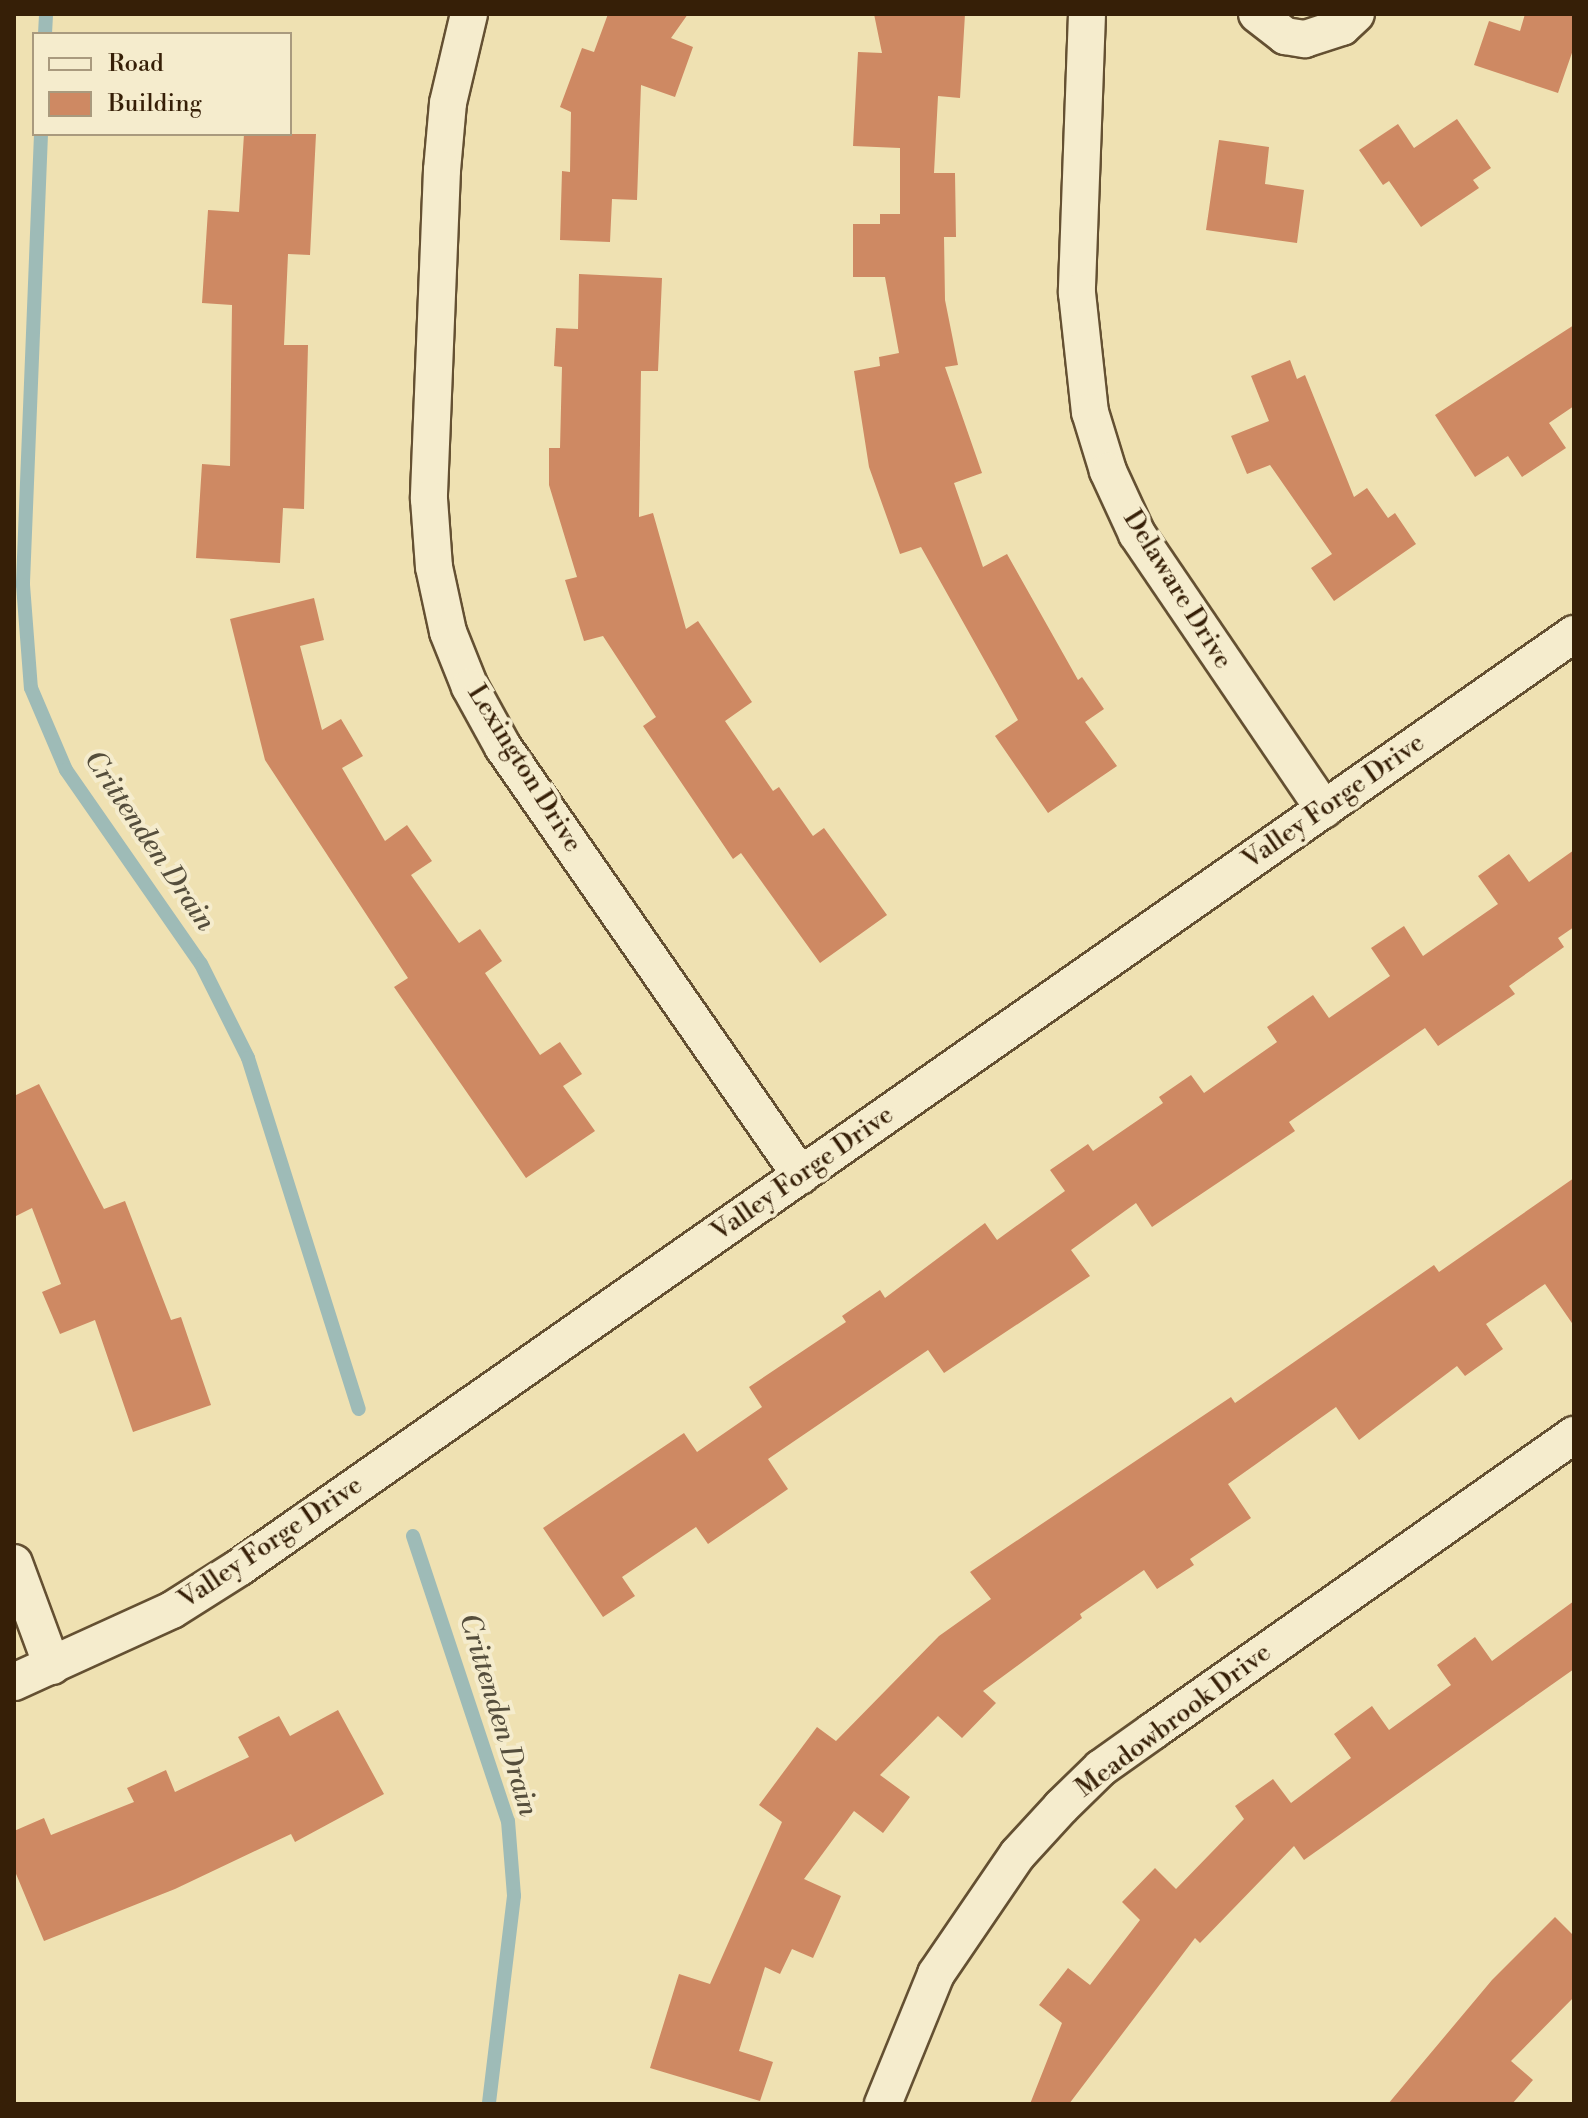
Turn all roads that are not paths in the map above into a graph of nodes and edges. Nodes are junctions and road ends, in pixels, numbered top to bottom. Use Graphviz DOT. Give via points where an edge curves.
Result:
graph roads {
  1 [pos="469,14"];
  2 [pos="1087,14"];
  3 [pos="1257,14"];
  4 [pos="1356,14"];
  5 [pos="1574,634"];
  6 [pos="1324,809"];
  7 [pos="801,1176"];
  8 [pos="1574,1435"];
  9 [pos="14,1563"];
  10 [pos="52,1666"];
  11 [pos="14,1682"];
  12 [pos="883,2104"];
  1 -- 7 [label="street, Lexington Drive" via="448,103 442,170 429,499 434,567 448,632 503,747"];
  2 -- 6 [label="street, Delaware Drive" via="1077,293 1090,412 1108,471 1137,534"];
  3 -- 4 [label="street" via="1285,36 1305,39 1342,27"];
  5 -- 6 [label="street, Valley Forge Drive"];
  6 -- 7 [label="street, Valley Forge Drive"];
  7 -- 10 [label="street, Valley Forge Drive" via="240,1567 172,1610"];
  8 -- 12 [label="street, Meadowbrook Drive" via="1153,1731 1071,1797 1018,1854 936,1974"];
  9 -- 10 [label="street"];
  10 -- 11 [label="street, Valley Forge Drive"];
}
